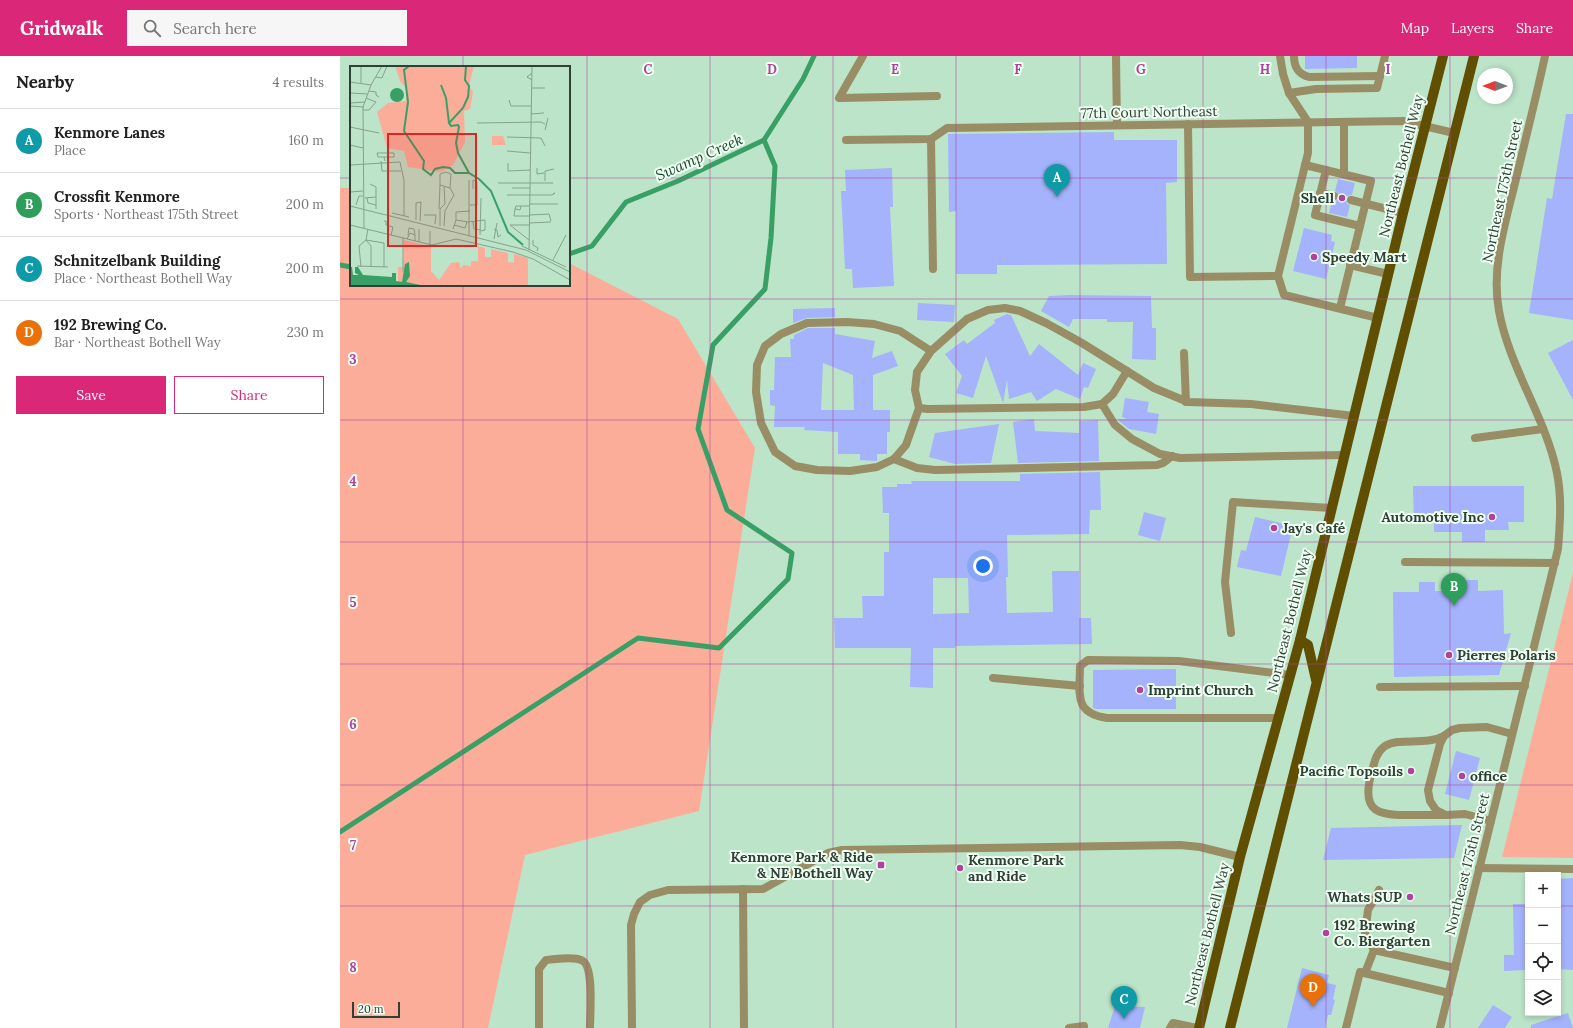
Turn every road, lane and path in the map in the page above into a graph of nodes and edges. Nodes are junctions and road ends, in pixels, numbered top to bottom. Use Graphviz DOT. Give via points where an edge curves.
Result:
graph roads {
  1 [pos="863,56"];
  2 [pos="1116,56"];
  3 [pos="1280,56"];
  4 [pos="1294,56"];
  5 [pos="1385,56"];
  6 [pos="1443,56"];
  7 [pos="1474,56"];
  8 [pos="1545,56"];
  9 [pos="1380,76"];
  10 [pos="1289,93"];
  11 [pos="937,96"];
  12 [pos="1308,122"];
  13 [pos="1344,122"];
  14 [pos="1188,124"];
  15 [pos="1117,125"];
  16 [pos="1425,126"];
  17 [pos="1454,133"];
  18 [pos="931,139"];
  19 [pos="846,140"];
  20 [pos="1305,165"];
  21 [pos="1326,170"];
  22 [pos="1344,174"];
  23 [pos="1320,193"];
  24 [pos="1334,196"];
  25 [pos="1351,200"];
  26 [pos="1365,204"];
  27 [pos="1403,213"];
  28 [pos="1360,226"];
  29 [pos="1350,265"];
  30 [pos="933,269"];
  31 [pos="1388,274"];
  32 [pos="1278,276"];
  33 [pos="1340,308"];
  34 [pos="1378,318"];
  35 [pos="931,351"];
  36 [pos="1184,353"];
  37 [pos="1127,371"];
  38 [pos="1186,402"];
  39 [pos="1102,404"];
  40 [pos="919,408"];
  41 [pos="1354,416"];
  42 [pos="1543,429"];
  43 [pos="1475,438"];
  44 [pos="1344,455"];
  45 [pos="1172,456"];
  46 [pos="894,459"];
  47 [pos="1331,508"];
  48 [pos="1405,562"];
  49 [pos="1555,563"];
  50 [pos="1231,633"];
  51 [pos="1300,640"];
  52 [pos="1290,675"];
  53 [pos="993,678"];
  54 [pos="1317,682"];
  55 [pos="1080,686"];
  56 [pos="1525,686"];
  57 [pos="1380,687"];
  58 [pos="1278,718"];
  59 [pos="1512,734"];
  60 [pos="1444,736"];
  61 [pos="1446,815"];
  62 [pos="1491,821"];
  63 [pos="1240,857"];
  64 [pos="1479,868"];
  65 [pos="1573,869"];
  66 [pos="743,889"];
  67 [pos="1379,890"];
  68 [pos="1374,950"];
  69 [pos="1454,968"];
  70 [pos="1365,973"];
  71 [pos="1449,993"];
  72 [pos="1084,1026"];
  73 [pos="539,1028"];
  74 [pos="590,1028"];
  75 [pos="632,1028"];
  76 [pos="744,1028"];
  77 [pos="1069,1028"];
  78 [pos="1170,1028"];
  79 [pos="1198,1028"];
  80 [pos="1230,1028"];
  81 [pos="1346,1028"];
  82 [pos="1440,1028"];
  1 -- 11 [label="street" via="839,98"];
  2 -- 15 [label="street"];
  3 -- 10 [label="street"];
  4 -- 9 [label="street" via="1295,66 1302,76"];
  5 -- 9 [label="street"];
  6 -- 16 [label="main road, Northeast Bothell Way"];
  7 -- 17 [label="main road"];
  8 -- 42 [label="street, Northeast 175th Street" via="1500,245 1496,281 1499,311 1507,340"];
  9 -- 10 [label="street" via="1377,88 1316,89"];
  10 -- 12 [label="street"];
  12 -- 13 [label="street, 77th Court Northeast"];
  12 -- 14 [label="street, 77th Court Northeast"];
  12 -- 20 [label="street" via="1308,153"];
  13 -- 16 [label="street, 77th Court Northeast" via="1403,121"];
  13 -- 22 [label="street"];
  14 -- 15 [label="street, 77th Court Northeast"];
  14 -- 32 [label="street" via="1190,277"];
  15 -- 18 [label="street, 77th Court Northeast" via="947,128"];
  16 -- 17 [label="street, 77th Court Northeast"];
  16 -- 27 [label="main road, Northeast Bothell Way"];
  17 -- 54 [label="main road"];
  18 -- 19 [label="street"];
  18 -- 30 [label="street"];
  20 -- 21 [label="street"];
  20 -- 32 [label="street"];
  21 -- 22 [label="street"];
  21 -- 23 [label="street"];
  22 -- 26 [label="street" via="1371,181"];
  23 -- 24 [label="street"];
  23 -- 28 [label="street" via="1315,215"];
  25 -- 26 [label="street"];
  26 -- 27 [label="street"];
  26 -- 28 [label="street"];
  27 -- 31 [label="main road, Northeast Bothell Way"];
  28 -- 29 [label="street"];
  29 -- 31 [label="street"];
  29 -- 33 [label="street"];
  31 -- 34 [label="main road, Northeast Bothell Way"];
  32 -- 33 [label="street" via="1284,295"];
  33 -- 34 [label="street"];
  34 -- 41 [label="main road, Northeast Bothell Way"];
  35 -- 37 [label="street" via="967,319 988,310 1005,308 1020,311 1046,323"];
  35 -- 40 [label="street" via="918,372 914,390"];
  35 -- 46 [label="street" via="900,331 874,324 807,323 781,334 764,346 757,365 756,392 761,423 775,452 795,466 850,471 877,467"];
  36 -- 38 [label="street"];
  37 -- 38 [label="street" via="1154,388"];
  37 -- 39 [label="street" via="1113,394"];
  38 -- 41 [label="street" via="1252,404"];
  39 -- 40 [label="street" via="1084,407"];
  39 -- 45 [label="street" via="1115,425 1132,439 1160,454"];
  40 -- 46 [label="street" via="906,445"];
  41 -- 44 [label="main road, Northeast Bothell Way"];
  42 -- 43 [label="street"];
  42 -- 49 [label="street, Northeast 175th Street" via="1557,473 1561,510"];
  44 -- 45 [label="street" via="1218,458"];
  44 -- 47 [label="main road, Northeast Bothell Way"];
  45 -- 46 [label="street" via="1157,465 935,470 917,468"];
  47 -- 50 [label="street" via="1233,502 1225,582"];
  47 -- 51 [label="main road, Northeast Bothell Way"];
  48 -- 49 [label="street"];
  49 -- 56 [label="street, Northeast 175th Street"];
  51 -- 52 [label="main road, Northeast Bothell Way"];
  51 -- 54 [label="main road" via="1308,645"];
  52 -- 55 [label="street" via="1179,661 1088,660 1080,666"];
  52 -- 58 [label="main road, Northeast Bothell Way"];
  53 -- 55 [label="street"];
  54 -- 80 [label="main road"];
  55 -- 58 [label="street" via="1080,703 1087,711 1107,718"];
  56 -- 57 [label="street"];
  56 -- 59 [label="street, Northeast 175th Street"];
  58 -- 63 [label="main road, Northeast Bothell Way"];
  59 -- 60 [label="street" via="1487,727 1460,728"];
  59 -- 62 [label="street, Northeast 175th Street"];
  60 -- 61 [label="street" via="1428,790 1430,801 1436,810"];
  60 -- 61 [label="street" via="1429,742 1398,742 1386,746 1375,760 1368,794 1370,803 1383,814"];
  61 -- 62 [label="street" via="1465,814"];
  62 -- 64 [label="street, Northeast 175th Street"];
  63 -- 66 [label="street" via="1200,847 1180,846 842,850 828,853 763,888"];
  63 -- 79 [label="main road, Northeast Bothell Way"];
  64 -- 65 [label="street"];
  64 -- 69 [label="street, Northeast 175th Street"];
  66 -- 75 [label="street" via="668,890 650,895 640,902 631,925"];
  66 -- 76 [label="street"];
  67 -- 68 [label="street" via="1368,910 1365,934"];
  68 -- 69 [label="street"];
  68 -- 70 [label="street"];
  69 -- 71 [label="street, Northeast 175th Street"];
  70 -- 71 [label="street"];
  70 -- 81 [label="street" via="1360,972"];
  71 -- 82 [label="street, Northeast 175th Street"];
  72 -- 77 [label="street"];
  73 -- 74 [label="street" via="539,969 546,960 578,958 585,963 590,975"];
  78 -- 79 [label="street" via="1173,1023"];
}
